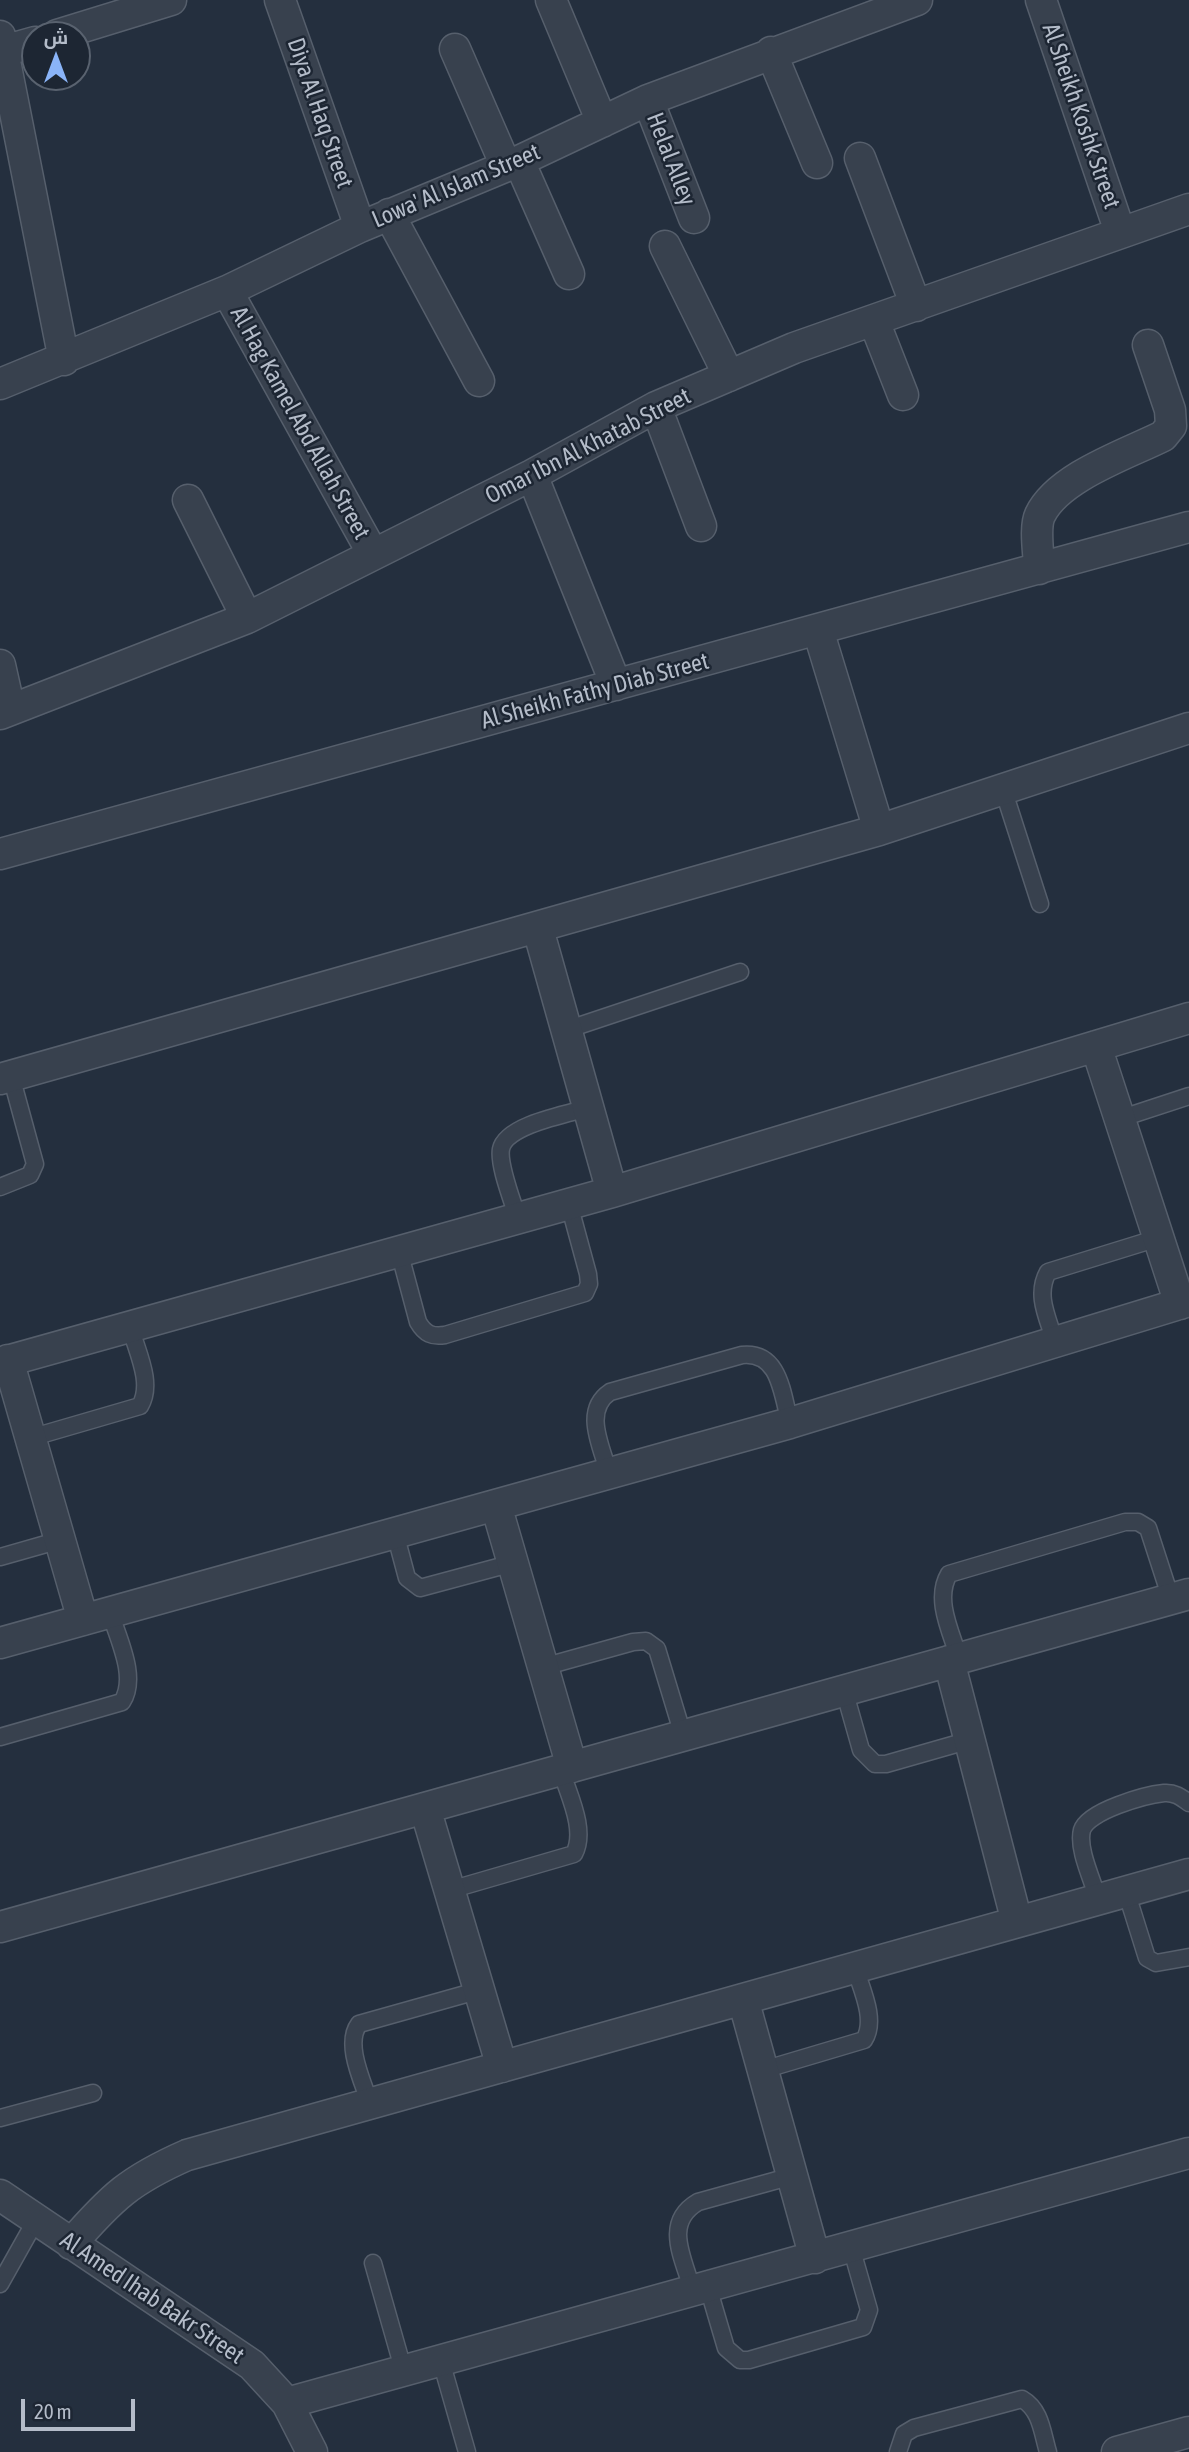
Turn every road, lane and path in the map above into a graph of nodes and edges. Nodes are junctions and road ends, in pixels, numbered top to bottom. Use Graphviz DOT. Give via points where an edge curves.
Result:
graph roads {
  1 [pos="171,0"];
  2 [pos="280,0"];
  3 [pos="551,0"];
  4 [pos="917,0"];
  5 [pos="1041,0"];
  6 [pos="91,25"];
  7 [pos="21,44"];
  8 [pos="1,46"];
  9 [pos="454,49"];
  10 [pos="771,52"];
  11 [pos="648,100"];
  12 [pos="602,122"];
  13 [pos="860,158"];
  14 [pos="817,163"];
  15 [pos="512,164"];
  16 [pos="1189,209"];
  17 [pos="389,214"];
  18 [pos="694,218"];
  19 [pos="360,227"];
  20 [pos="1120,232"];
  21 [pos="665,246"];
  22 [pos="569,274"];
  23 [pos="227,291"];
  24 [pos="916,306"];
  25 [pos="874,321"];
  26 [pos="1148,345"];
  27 [pos="64,360"];
  28 [pos="729,376"];
  29 [pos="479,381"];
  30 [pos="0,384"];
  31 [pos="903,395"];
  32 [pos="656,407"];
  33 [pos="532,475"];
  34 [pos="188,500"];
  35 [pos="701,526"];
  36 [pos="1189,527"];
  37 [pos="373,554"];
  38 [pos="1039,569"];
  39 [pos="247,618"];
  40 [pos="818,630"];
  41 [pos="0,665"];
  42 [pos="616,685"];
  43 [pos="5,712"];
  44 [pos="1189,728"];
  45 [pos="1003,789"];
  46 [pos="879,830"];
  47 [pos="0,854"];
  48 [pos="1040,904"];
  49 [pos="538,929"];
  50 [pos="740,972"];
  51 [pos="1187,1024"];
  52 [pos="566,1030"];
  53 [pos="1096,1046"];
  54 [pos="6,1077"];
  55 [pos="1189,1096"];
  56 [pos="588,1108"];
  57 [pos="1119,1119"];
  58 [pos="0,1188"];
  59 [pos="612,1192"];
  60 [pos="569,1204"];
  61 [pos="518,1219"];
  62 [pos="1158,1237"];
  63 [pos="399,1251"];
  64 [pos="1184,1302"];
  65 [pos="130,1326"];
  66 [pos="1055,1342"];
  67 [pos="4,1362"];
  68 [pos="790,1423"];
  69 [pos="30,1438"];
  70 [pos="609,1474"];
  71 [pos="496,1505"];
  72 [pos="395,1533"];
  73 [pos="60,1540"];
  74 [pos="0,1557"];
  75 [pos="513,1563"];
  76 [pos="1180,1597"];
  77 [pos="97,1616"];
  78 [pos="0,1643"];
  79 [pos="954,1660"];
  80 [pos="543,1667"];
  81 [pos="844,1690"];
  82 [pos="683,1735"];
  83 [pos="0,1737"];
  84 [pos="970,1740"];
  85 [pos="567,1768"];
  86 [pos="1189,1802"];
  87 [pos="425,1808"];
  88 [pos="1189,1874"];
  89 [pos="450,1890"];
  90 [pos="1126,1891"];
  91 [pos="1098,1899"];
  92 [pos="1017,1922"];
  93 [pos="0,1927"];
  94 [pos="1189,1956"];
  95 [pos="855,1968"];
  96 [pos="480,1990"];
  97 [pos="743,1999"];
  98 [pos="502,2067"];
  99 [pos="763,2070"];
  100 [pos="93,2093"];
  101 [pos="370,2104"];
  102 [pos="0,2118"];
  103 [pos="1189,2153"];
  104 [pos="792,2176"];
  105 [pos="0,2194"];
  106 [pos="36,2220"];
  107 [pos="71,2244"];
  108 [pos="851,2247"];
  109 [pos="815,2258"];
  110 [pos="373,2263"];
  111 [pos="0,2284"];
  112 [pos="701,2289"];
  113 [pos="441,2361"];
  114 [pos="404,2372"];
  115 [pos="287,2403"];
  116 [pos="1189,2432"];
  117 [pos="312,2452"];
  118 [pos="467,2452"];
  119 [pos="898,2452"];
  120 [pos="1048,2452"];
  121 [pos="1117,2452"];
  1 -- 6 [label="street"];
  2 -- 19 [label="street, Diya Al Haq Street"];
  3 -- 12 [label="street"];
  4 -- 10 [label="street, Lowa' Al Islam Street"];
  5 -- 20 [label="street, Al Sheikh Koshk Street"];
  7 -- 8 [label="street"];
  8 -- 27 [label="street"];
  9 -- 15 [label="street"];
  10 -- 11 [label="street, Lowa' Al Islam Street"];
  10 -- 14 [label="street"];
  11 -- 12 [label="street, Lowa' Al Islam Street"];
  11 -- 18 [label="street, Helal Alley"];
  12 -- 15 [label="street, Lowa' Al Islam Street"];
  13 -- 24 [label="street"];
  15 -- 17 [label="street, Lowa' Al Islam Street"];
  15 -- 22 [label="street"];
  16 -- 20 [label="street, Omar Ibn Al Khatab Street"];
  17 -- 19 [label="street, Lowa' Al Islam Street"];
  17 -- 29 [label="street"];
  19 -- 23 [label="street, Lowa' Al Islam Street"];
  20 -- 24 [label="street, Omar Ibn Al Khatab Street"];
  21 -- 28 [label="street"];
  23 -- 27 [label="street, Lowa' Al Islam Street"];
  23 -- 37 [label="street, Al Hag Kamel Abd Allah Street"];
  24 -- 25 [label="street, Omar Ibn Al Khatab Street"];
  25 -- 28 [label="street, Omar Ibn Al Khatab Street"];
  25 -- 31 [label="street"];
  26 -- 38 [label="street" via="1171,426 1163,436 1079,477 1054,496 1039,516"];
  27 -- 30 [label="street, Lowa' Al Islam Street"];
  28 -- 32 [label="street, Omar Ibn Al Khatab Street"];
  32 -- 33 [label="street, Omar Ibn Al Khatab Street"];
  32 -- 35 [label="street"];
  33 -- 37 [label="street, Omar Ibn Al Khatab Street"];
  33 -- 42 [label="street"];
  34 -- 39 [label="street"];
  36 -- 38 [label="street, Al Sheikh Fathy Diab Street"];
  37 -- 39 [label="street, Omar Ibn Al Khatab Street"];
  38 -- 40 [label="street, Al Sheikh Fathy Diab Street"];
  39 -- 43 [label="street, Omar Ibn Al Khatab Street"];
  40 -- 42 [label="street, Al Sheikh Fathy Diab Street"];
  40 -- 46 [label="street"];
  41 -- 43 [label="street"];
  42 -- 47 [label="street, Al Sheikh Fathy Diab Street"];
  44 -- 45 [label="street"];
  45 -- 46 [label="street"];
  45 -- 48 [label="lane"];
  46 -- 49 [label="street"];
  49 -- 52 [label="street"];
  49 -- 54 [label="street"];
  50 -- 52 [label="lane"];
  51 -- 53 [label="street"];
  52 -- 56 [label="street"];
  53 -- 57 [label="street"];
  53 -- 59 [label="street"];
  54 -- 58 [label="lane" via="35,1164 30,1174"];
  55 -- 57 [label="lane"];
  56 -- 59 [label="street"];
  56 -- 61 [label="lane" via="518,1129 507,1137 501,1149 502,1163"];
  57 -- 62 [label="street"];
  59 -- 60 [label="street"];
  60 -- 61 [label="street"];
  60 -- 63 [label="lane" via="588,1274 585,1293 445,1335 434,1336 418,1322"];
  61 -- 63 [label="street"];
  62 -- 64 [label="street"];
  62 -- 66 [label="lane" via="1048,1272 1041,1285 1041,1299"];
  63 -- 65 [label="street"];
  64 -- 66 [label="street"];
  65 -- 67 [label="street"];
  65 -- 69 [label="lane" via="146,1386 140,1406"];
  66 -- 68 [label="street"];
  67 -- 69 [label="street"];
  68 -- 70 [label="street"];
  68 -- 70 [label="lane" via="775,1369 755,1353 623,1388 600,1399 594,1410"];
  69 -- 73 [label="street"];
  70 -- 71 [label="street"];
  71 -- 72 [label="street"];
  71 -- 75 [label="street"];
  72 -- 75 [label="lane" via="407,1578 420,1588"];
  72 -- 77 [label="street"];
  73 -- 74 [label="lane"];
  73 -- 77 [label="street"];
  75 -- 80 [label="street"];
  76 -- 79 [label="street"];
  76 -- 79 [label="lane" via="1148,1528 1125,1522 949,1574 942,1585 942,1598"];
  77 -- 78 [label="street"];
  77 -- 83 [label="lane" via="128,1677 129,1690 122,1702"];
  79 -- 81 [label="street"];
  79 -- 84 [label="street"];
  80 -- 82 [label="lane" via="646,1641 657,1649"];
  80 -- 85 [label="street"];
  81 -- 82 [label="street"];
  81 -- 84 [label="lane" via="861,1750 876,1764"];
  82 -- 85 [label="street"];
  84 -- 92 [label="street"];
  85 -- 87 [label="street"];
  85 -- 89 [label="lane" via="580,1843 574,1854"];
  86 -- 91 [label="lane" via="1165,1793 1100,1811 1088,1819 1082,1832 1083,1846"];
  87 -- 89 [label="street"];
  87 -- 93 [label="street"];
  88 -- 90 [label="street"];
  89 -- 96 [label="street"];
  90 -- 91 [label="street"];
  90 -- 94 [label="lane" via="1147,1958 1156,1963"];
  91 -- 92 [label="street"];
  92 -- 95 [label="street"];
  95 -- 97 [label="street"];
  95 -- 99 [label="lane" via="870,2021 864,2039"];
  96 -- 98 [label="street"];
  96 -- 101 [label="lane" via="359,2024 353,2043"];
  97 -- 98 [label="street"];
  97 -- 99 [label="street"];
  98 -- 101 [label="street"];
  99 -- 104 [label="street"];
  100 -- 102 [label="lane"];
  101 -- 107 [label="street" via="187,2155 146,2172 110,2199"];
  103 -- 108 [label="street"];
  104 -- 109 [label="street"];
  104 -- 112 [label="lane" via="698,2202 685,2210 677,2223 678,2239"];
  105 -- 106 [label="street, Al Amed Ihab Bakr Street"];
  106 -- 107 [label="street, Al Amed Ihab Bakr Street"];
  106 -- 111 [label="lane"];
  107 -- 115 [label="street, Al Amed Ihab Bakr Street" via="252,2365"];
  108 -- 109 [label="street"];
  108 -- 112 [label="lane" via="869,2310 863,2327 749,2360 740,2360 726,2348"];
  109 -- 112 [label="street"];
  110 -- 114 [label="lane"];
  112 -- 113 [label="street"];
  113 -- 114 [label="street"];
  113 -- 118 [label="lane"];
  114 -- 115 [label="street"];
  115 -- 117 [label="street, Al Amed Ihab Bakr Street"];
  116 -- 121 [label="street"];
  119 -- 120 [label="lane" via="904,2434 914,2428 1022,2399 1038,2416"];
}
